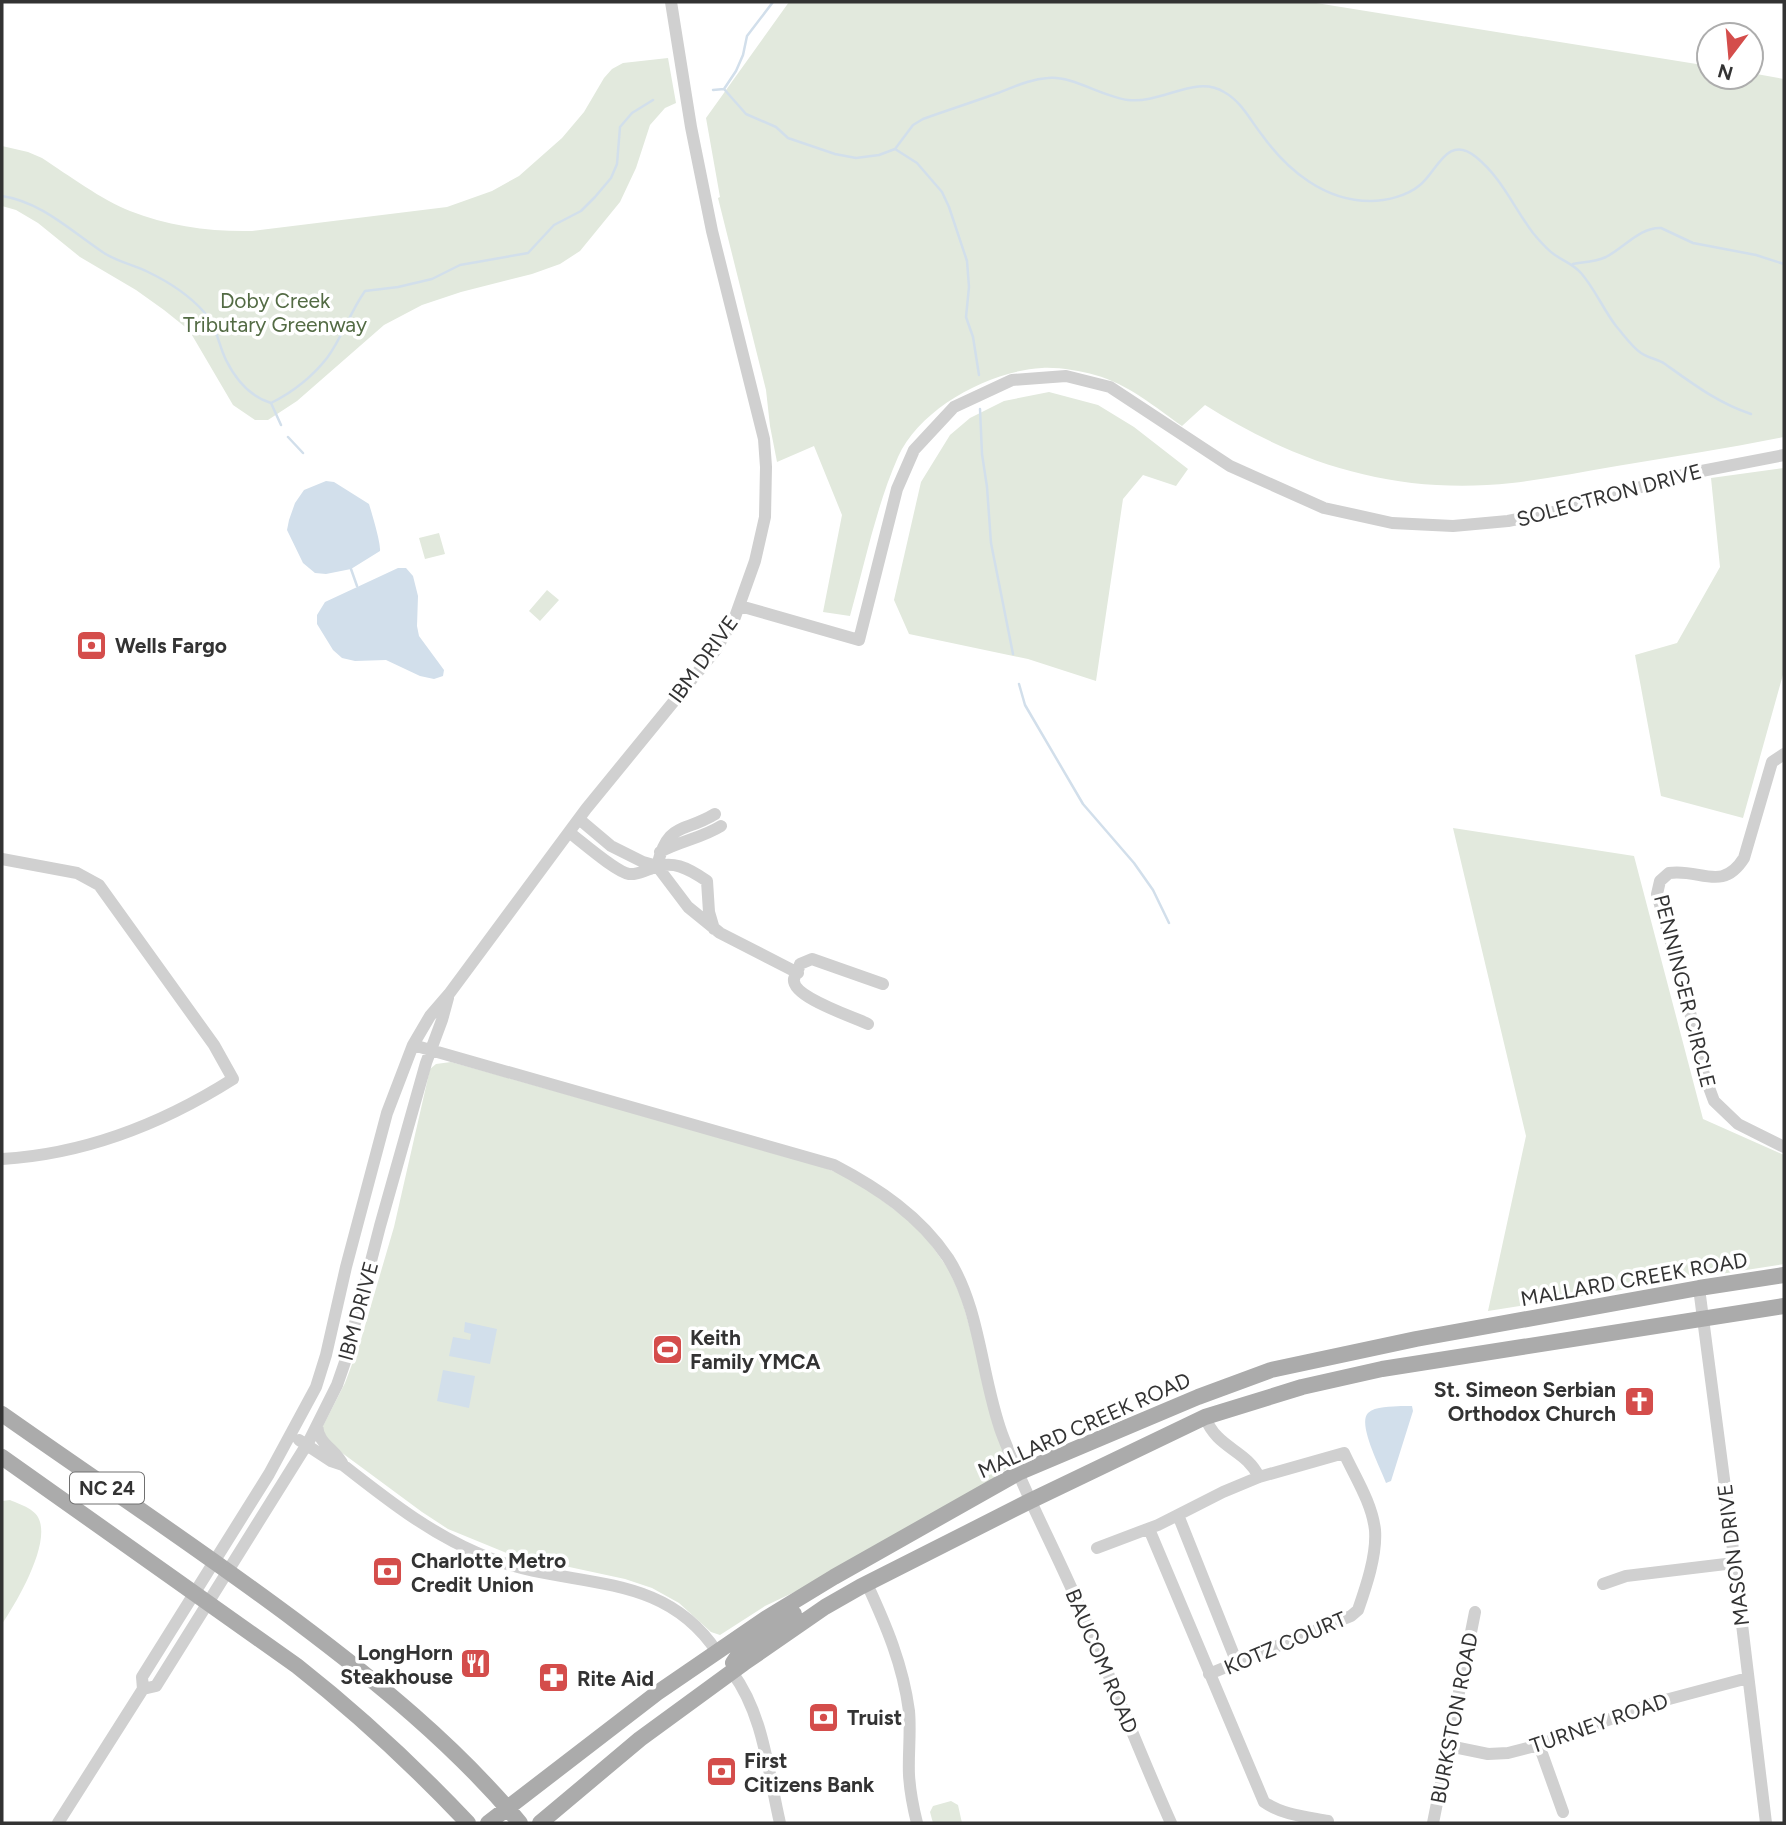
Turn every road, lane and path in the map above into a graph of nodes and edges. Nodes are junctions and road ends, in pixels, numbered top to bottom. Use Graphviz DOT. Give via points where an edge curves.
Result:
graph roads {
  1 [pos="664,2"];
  2 [pos="671,2"];
  3 [pos="678,2"];
  4 [pos="679,53"];
  5 [pos="1784,455"];
  6 [pos="740,606"];
  7 [pos="1784,754"];
  8 [pos="579,819"];
  9 [pos="718,820"];
  10 [pos="570,833"];
  11 [pos="2,859"];
  12 [pos="657,866"];
  13 [pos="714,929"];
  14 [pos="798,974"];
  15 [pos="883,984"];
  16 [pos="449,994"];
  17 [pos="868,1024"];
  18 [pos="413,1045"];
  19 [pos="431,1051"];
  20 [pos="1784,1147"];
  21 [pos="2,1160"];
  22 [pos="1784,1275"];
  23 [pos="1699,1288"];
  24 [pos="1784,1306"];
  25 [pos="1703,1318"];
  26 [pos="2,1414"];
  27 [pos="1205,1417"];
  28 [pos="317,1425"];
  29 [pos="292,1435"];
  30 [pos="306,1445"];
  31 [pos="2,1457"];
  32 [pos="343,1465"];
  33 [pos="1017,1473"];
  34 [pos="1259,1477"];
  35 [pos="1030,1501"];
  36 [pos="1178,1515"];
  37 [pos="1149,1529"];
  38 [pos="1097,1548"];
  39 [pos="214,1560"];
  40 [pos="1734,1563"];
  41 [pos="228,1571"];
  42 [pos="845,1571"];
  43 [pos="866,1584"];
  44 [pos="1603,1584"];
  45 [pos="194,1593"];
  46 [pos="209,1602"];
  47 [pos="1475,1612"];
  48 [pos="717,1653"];
  49 [pos="1237,1663"];
  50 [pos="732,1672"];
  51 [pos="1209,1674"];
  52 [pos="1748,1678"];
  53 [pos="143,1689"];
  54 [pos="1539,1745"];
  55 [pos="1449,1746"];
  56 [pos="507,1808"];
  57 [pos="1563,1812"];
  58 [pos="1328,1821"];
  59 [pos="58,1823"];
  60 [pos="468,1823"];
  61 [pos="488,1823"];
  62 [pos="520,1823"];
  63 [pos="540,1823"];
  64 [pos="780,1823"];
  65 [pos="917,1823"];
  66 [pos="1171,1823"];
  67 [pos="1433,1823"];
  68 [pos="1766,1823"];
  1 -- 4 [label="street, IBM DRIVE"];
  2 -- 4 [label="street"];
  3 -- 4 [label="street, IBM DRIVE"];
  4 -- 6 [label="street, IBM DRIVE" via="712,231 765,446 765,517"];
  5 -- 6 [label="street, SOLECTRON DRIVE" via="1686,474 1508,521 1453,526 1392,523 1324,508 1230,466 1110,387 1066,376 1012,380 954,407 914,450 897,489 859,640"];
  6 -- 8 [label="street, IBM DRIVE" via="715,650"];
  7 -- 20 [label="street, PENNINGER CIRCLE" via="1772,762 1738,867 1716,878 1669,873 1660,881 1657,894 1714,1101 1738,1124"];
  8 -- 10 [label="street, IBM DRIVE"];
  8 -- 12 [label="street" via="611,846"];
  9 -- 12 [label="street" via="693,832 671,833"];
  10 -- 12 [label="street" via="625,873 637,874"];
  10 -- 16 [label="street, IBM DRIVE"];
  11 -- 21 [label="street" via="77,873 99,885 214,1045 233,1079 131,1132 65,1151"];
  12 -- 13 [label="street" via="688,907"];
  12 -- 13 [label="street" via="674,864 707,881"];
  13 -- 14 [label="street"];
  14 -- 15 [label="street" via="804,961 820,960"];
  14 -- 17 [label="street" via="796,987 804,996"];
  16 -- 18 [label="street, IBM DRIVE"];
  16 -- 19 [label="street, IBM DRIVE"];
  18 -- 19 [label="street, BAUCOM ROAD"];
  18 -- 29 [label="street, IBM DRIVE" via="387,1114 326,1355"];
  19 -- 28 [label="street, IBM DRIVE" via="345,1362"];
  19 -- 33 [label="street, BAUCOM ROAD" via="834,1165 897,1203 947,1256 960,1280"];
  22 -- 23 [label="main road, MALLARD CREEK ROAD"];
  23 -- 25 [label="street, MASON DRIVE"];
  23 -- 33 [label="main road, MALLARD CREEK ROAD" via="1271,1370"];
  24 -- 25 [label="main road, MALLARD CREEK ROAD"];
  25 -- 27 [label="main road, MALLARD CREEK ROAD" via="1382,1369 1302,1387"];
  25 -- 40 [label="street, MASON DRIVE"];
  26 -- 39 [label="main road, NC 24"];
  27 -- 34 [label="street" via="1212,1433 1251,1464"];
  27 -- 35 [label="main road, MALLARD CREEK ROAD"];
  28 -- 30 [label="street, IBM DRIVE"];
  28 -- 32 [label="street" via="317,1436 339,1455"];
  29 -- 30 [label="street"];
  29 -- 39 [label="street, IBM DRIVE"];
  30 -- 32 [label="street"];
  30 -- 41 [label="street, IBM DRIVE"];
  31 -- 45 [label="main road, NC 24"];
  32 -- 48 [label="street" via="407,1513 466,1548 496,1560 628,1589 668,1604 698,1628"];
  33 -- 35 [label="street, BAUCOM ROAD"];
  33 -- 42 [label="main road, MALLARD CREEK ROAD"];
  34 -- 36 [label="street"];
  34 -- 49 [label="street, KOTZ COURT" via="1344,1453 1372,1516 1375,1540 1362,1598 1351,1616"];
  35 -- 43 [label="main road, MALLARD CREEK ROAD"];
  35 -- 66 [label="street, BAUCOM ROAD"];
  36 -- 37 [label="street"];
  36 -- 49 [label="street"];
  37 -- 38 [label="street"];
  37 -- 51 [label="street"];
  39 -- 41 [label="main road, NC 24"];
  39 -- 45 [label="street, IBM DRIVE"];
  40 -- 44 [label="street" via="1626,1576"];
  40 -- 52 [label="street, MASON DRIVE"];
  41 -- 46 [label="street, IBM DRIVE"];
  41 -- 56 [label="main road, NC 24" via="386,1692"];
  42 -- 48 [label="main road, MALLARD CREEK ROAD"];
  42 -- 50 [label="main road" via="840,1585 739,1654"];
  43 -- 50 [label="main road, MALLARD CREEK ROAD"];
  43 -- 65 [label="street" via="887,1628 906,1693 909,1774"];
  45 -- 46 [label="main road, NC 24"];
  45 -- 53 [label="street, IBM DRIVE" via="142,1677"];
  46 -- 53 [label="street, IBM DRIVE" via="156,1686"];
  46 -- 60 [label="main road, NC 24" via="332,1693"];
  47 -- 55 [label="street, BURKSTON ROAD"];
  48 -- 56 [label="main road, MALLARD CREEK ROAD" via="652,1696"];
  49 -- 51 [label="street, KOTZ COURT"];
  50 -- 63 [label="main road, MALLARD CREEK ROAD" via="640,1739"];
  50 -- 64 [label="street" via="756,1715"];
  51 -- 58 [label="street" via="1264,1802"];
  52 -- 54 [label="street, TURNEY ROAD" via="1654,1703"];
  52 -- 68 [label="street, MASON DRIVE"];
  53 -- 59 [label="street"];
  54 -- 55 [label="street, TURNEY ROAD" via="1494,1754"];
  54 -- 57 [label="street"];
  55 -- 67 [label="street, BURKSTON ROAD"];
  56 -- 61 [label="main road, MALLARD CREEK ROAD"];
  56 -- 62 [label="main road, NC 24"];
}
